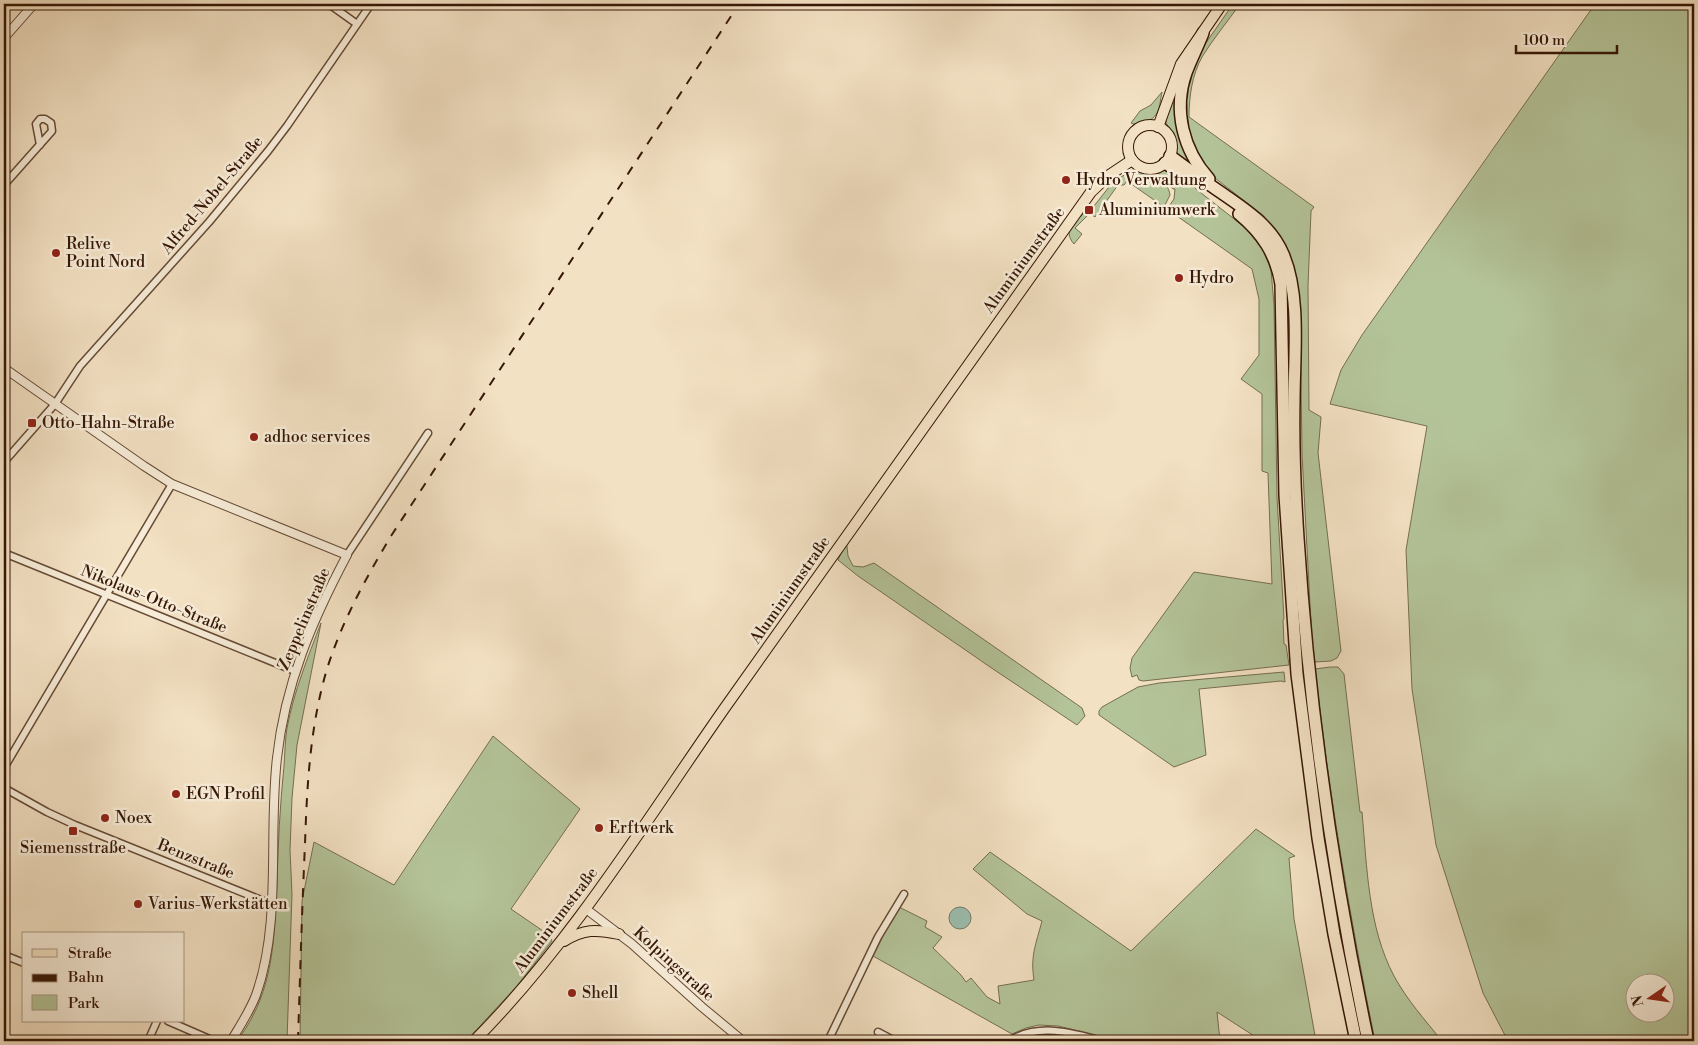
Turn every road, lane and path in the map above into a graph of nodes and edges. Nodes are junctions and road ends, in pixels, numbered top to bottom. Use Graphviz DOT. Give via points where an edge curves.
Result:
graph roads {
  1 [pos="34,4"];
  2 [pos="329,4"];
  3 [pos="371,4"];
  4 [pos="1222,4"];
  5 [pos="357,24"];
  6 [pos="1202,32"];
  7 [pos="4,38"];
  8 [pos="1158,127"];
  9 [pos="40,145"];
  10 [pos="1132,160"];
  11 [pos="1168,160"];
  12 [pos="4,185"];
  13 [pos="1224,194"];
  14 [pos="4,368"];
  15 [pos="55,404"];
  16 [pos="428,433"];
  17 [pos="4,462"];
  18 [pos="172,484"];
  19 [pos="4,553"];
  20 [pos="347,555"];
  21 [pos="106,595"];
  22 [pos="295,671"];
  23 [pos="4,768"];
  24 [pos="4,788"];
  25 [pos="904,894"];
  26 [pos="271,904"];
  27 [pos="586,909"];
  28 [pos="619,934"];
  29 [pos="558,944"];
  30 [pos="4,955"];
  31 [pos="22,962"];
  32 [pos="157,1022"];
  33 [pos="170,1022"];
  34 [pos="878,1032"];
  35 [pos="1094,1040"];
  36 [pos="148,1041"];
  37 [pos="214,1041"];
  38 [pos="231,1041"];
  39 [pos="474,1041"];
  40 [pos="743,1041"];
  41 [pos="828,1041"];
  42 [pos="895,1041"];
  43 [pos="1009,1041"];
  44 [pos="1103,1041"];
  45 [pos="1356,1041"];
  46 [pos="1368,1041"];
  1 -- 7 [label="street"];
  2 -- 5 [label="street"];
  3 -- 5 [label="street, Alfred-Nobel-Straße"];
  4 -- 6 [label="main road"];
  5 -- 15 [label="street, Alfred-Nobel-Straße" via="268,151 80,366"];
  6 -- 8 [label="main road" via="1178,70"];
  6 -- 13 [label="highway" via="1182,86 1181,118 1195,160"];
  8 -- 10 [label="main road" via="1144,126 1132,134 1128,146"];
  8 -- 11 [label="main road" via="1171,139"];
  9 -- 12 [label="street"];
  10 -- 11 [label="main road" via="1146,169"];
  10 -- 27 [label="main road, Aluminiumstraße" via="1091,192"];
  11 -- 13 [label="highway"];
  11 -- 45 [label="highway" via="1250,223 1267,244 1278,270 1282,315 1285,504 1297,674 1322,861"];
  13 -- 46 [label="highway" via="1267,228 1277,241 1291,281 1298,535 1312,705 1333,852"];
  14 -- 15 [label="street"];
  15 -- 17 [label="street, Alfred-Nobel-Straße"];
  15 -- 18 [label="street"];
  16 -- 20 [label="street, Zeppelinstraße"];
  18 -- 20 [label="street"];
  18 -- 21 [label="street"];
  19 -- 21 [label="street, Nikolaus-Otto-Straße"];
  20 -- 22 [label="street, Zeppelinstraße" via="314,622"];
  21 -- 22 [label="street, Nikolaus-Otto-Straße"];
  21 -- 23 [label="street"];
  22 -- 26 [label="street, Zeppelinstraße" via="277,758"];
  24 -- 26 [label="street, Benzstraße" via="75,825"];
  25 -- 41 [label="street" via="874,945"];
  26 -- 38 [label="street, Zeppelinstraße" via="261,978 252,1004"];
  27 -- 28 [label="street, Kolpingstraße"];
  27 -- 29 [label="main road, Aluminiumstraße"];
  28 -- 29 [label="main road" via="587,930"];
  28 -- 40 [label="street, Kolpingstraße"];
  29 -- 39 [label="main road, Aluminiumstraße" via="515,998"];
  30 -- 31 [label="street"];
  32 -- 36 [label="street"];
  33 -- 37 [label="street"];
  34 -- 42 [label="street"];
  35 -- 43 [label="street" via="1046,1030 1029,1032"];
  35 -- 44 [label="street"];
}
